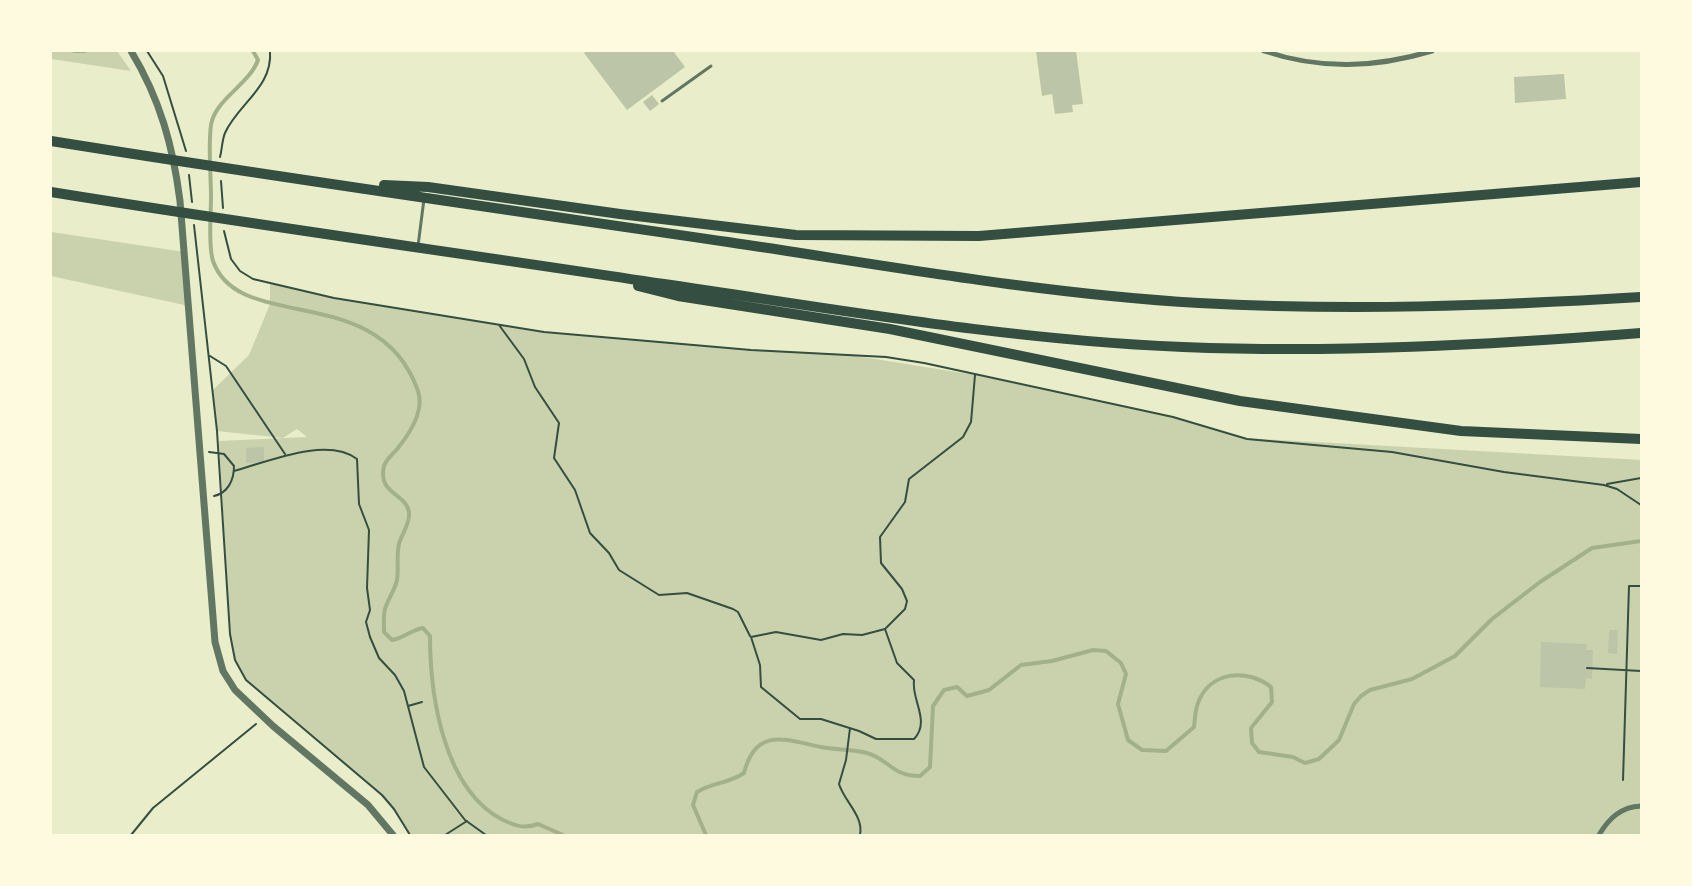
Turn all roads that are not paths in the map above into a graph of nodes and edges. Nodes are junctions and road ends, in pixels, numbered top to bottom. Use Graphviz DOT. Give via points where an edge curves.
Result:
graph roads {
  1 [pos="131,51"];
  2 [pos="1264,51"];
  3 [pos="1432,51"];
  4 [pos="711,66"];
  5 [pos="662,101"];
  6 [pos="51,141"];
  7 [pos="323,182"];
  8 [pos="1641,182"];
  9 [pos="51,192"];
  10 [pos="425,197"];
  11 [pos="418,247"];
  12 [pos="567,269"];
  13 [pos="1641,297"];
  14 [pos="1641,333"];
  15 [pos="1641,439"];
  16 [pos="1641,806"];
  17 [pos="393,835"];
  18 [pos="1599,835"];
  1 -- 17 [label="street" via="162,113 174,160 215,642 228,681 255,710 369,805"];
  2 -- 3 [label="street" via="1300,61 1349,66 1399,61"];
  4 -- 5 [label="lane"];
  6 -- 7 [label="highway"];
  7 -- 8 [label="highway" via="428,187 796,235 979,236"];
  7 -- 10 [label="highway"];
  9 -- 11 [label="highway"];
  10 -- 11 [label="lane"];
  10 -- 13 [label="highway" via="1050,290 1195,303 1385,309"];
  11 -- 12 [label="highway"];
  12 -- 14 [label="highway" via="990,330 1169,346 1395,349"];
  12 -- 15 [label="highway" via="678,296 890,329 1240,401 1461,431"];
  16 -- 18 [label="street" via="1624,809 1606,823"];
}
